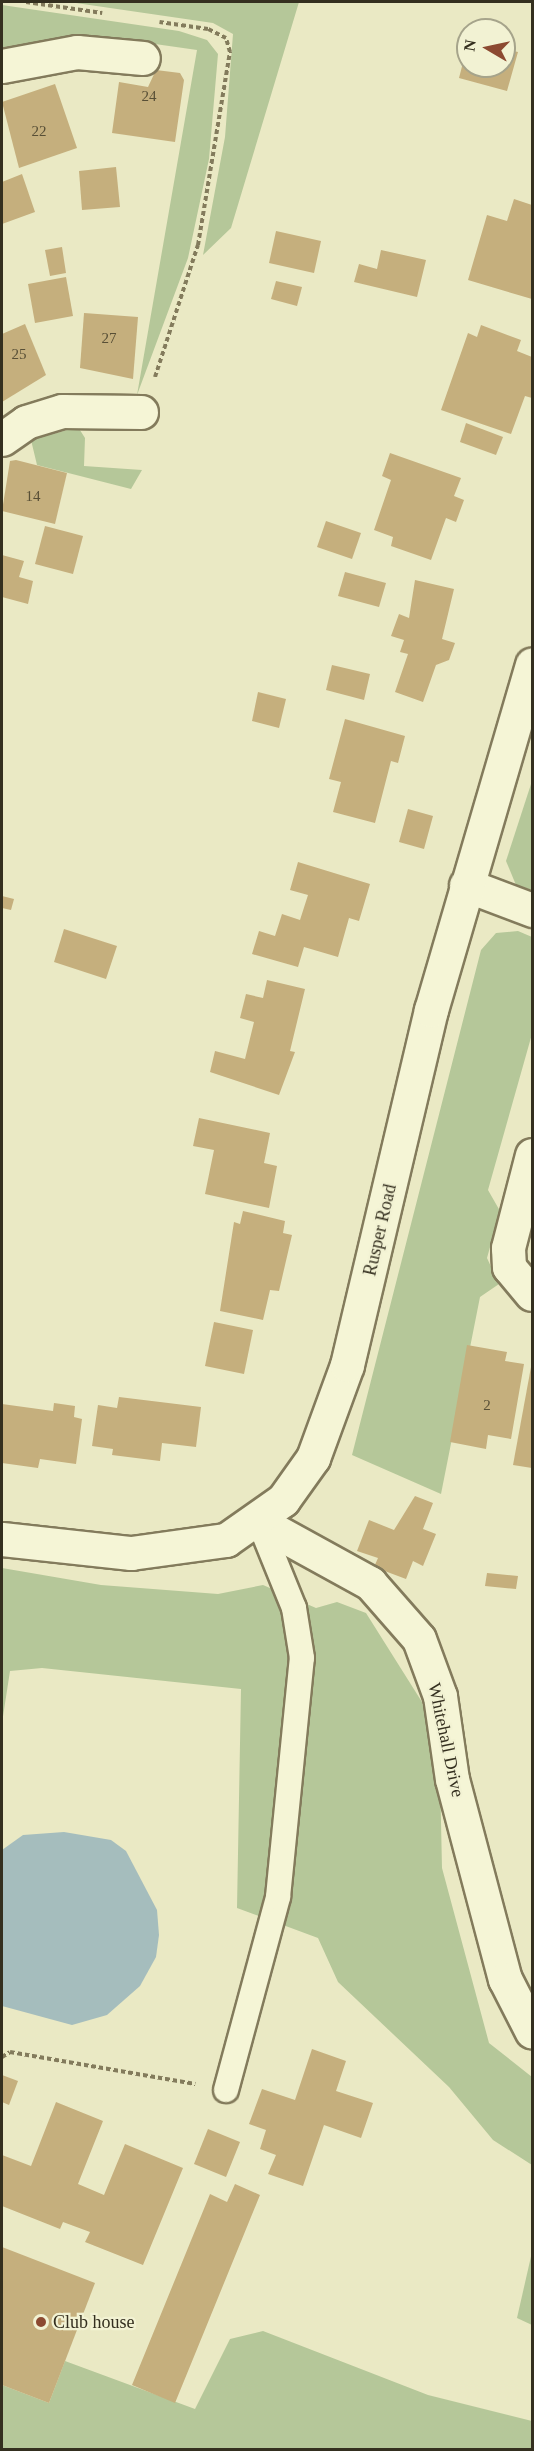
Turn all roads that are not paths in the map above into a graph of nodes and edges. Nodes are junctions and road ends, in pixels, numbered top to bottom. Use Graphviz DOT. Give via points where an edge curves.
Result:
graph roads {
  1 [pos="142,58"];
  2 [pos="2,66"];
  3 [pos="141,412"];
  4 [pos="2,439"];
  5 [pos="532,664"];
  6 [pos="466,885"];
  7 [pos="532,910"];
  8 [pos="532,1155"];
  9 [pos="532,1294"];
  10 [pos="259,1522"];
  11 [pos="2,1539"];
  12 [pos="532,2032"];
  13 [pos="225,2090"];
  1 -- 2 [label="street" via="77,52"];
  3 -- 4 [label="street" via="62,411 26,422"];
  5 -- 6 [label="street, Rusper Road"];
  6 -- 7 [label="street"];
  6 -- 10 [label="street, Rusper Road" via="333,1412 313,1458 284,1500"];
  8 -- 9 [label="street" via="508,1248 510,1267"];
  10 -- 11 [label="street, Rusper Road" via="226,1540 131,1553"];
  10 -- 12 [label="street, Whitehall Drive" via="370,1583 419,1639 440,1696 452,1779 505,1979"];
  10 -- 13 [label="lane" via="294,1608 302,1658 278,1897"];
}
